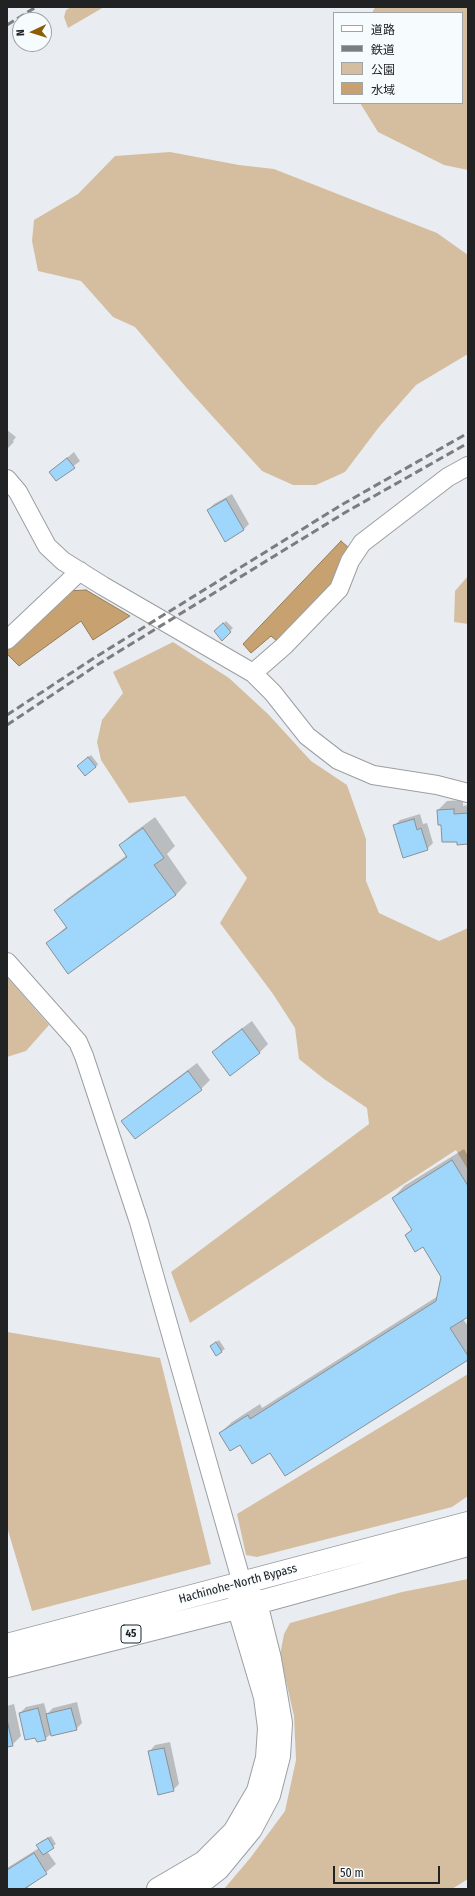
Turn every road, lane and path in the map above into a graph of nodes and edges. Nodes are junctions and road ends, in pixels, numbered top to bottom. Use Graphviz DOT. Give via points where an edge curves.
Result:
graph roads {
  1 [pos="468,466"];
  2 [pos="7,479"];
  3 [pos="80,571"];
  4 [pos="7,640"];
  5 [pos="253,673"];
  6 [pos="468,793"];
  7 [pos="7,962"];
  8 [pos="468,1523"];
  9 [pos="468,1546"];
  10 [pos="242,1583"];
  11 [pos="247,1605"];
  12 [pos="7,1645"];
  13 [pos="7,1666"];
  14 [pos="158,1889"];
  15 [pos="192,1889"];
  1 -- 5 [label="street" via="448,477 362,543 350,561 339,588 284,646"];
  2 -- 3 [label="street" via="18,492 47,546 63,561"];
  3 -- 4 [label="street"];
  3 -- 5 [label="street"];
  5 -- 6 [label="street" via="308,736 338,760 373,775 437,785"];
  7 -- 10 [label="street" via="78,1042 84,1056 139,1222"];
  8 -- 10 [label="highway, Hachinohe-North Bypass / 45"];
  9 -- 11 [label="highway, Hachinohe-North Bypass / 45"];
  10 -- 11 [label="highway"];
  10 -- 12 [label="highway, Hachinohe-North Bypass / 45"];
  11 -- 13 [label="highway, Hachinohe-North Bypass / 45"];
  11 -- 14 [label="highway" via="269,1728 267,1758 258,1790 234,1832 204,1862"];
  11 -- 15 [label="highway" via="270,1659 281,1723 279,1756 269,1795 251,1829 218,1869"];
}
